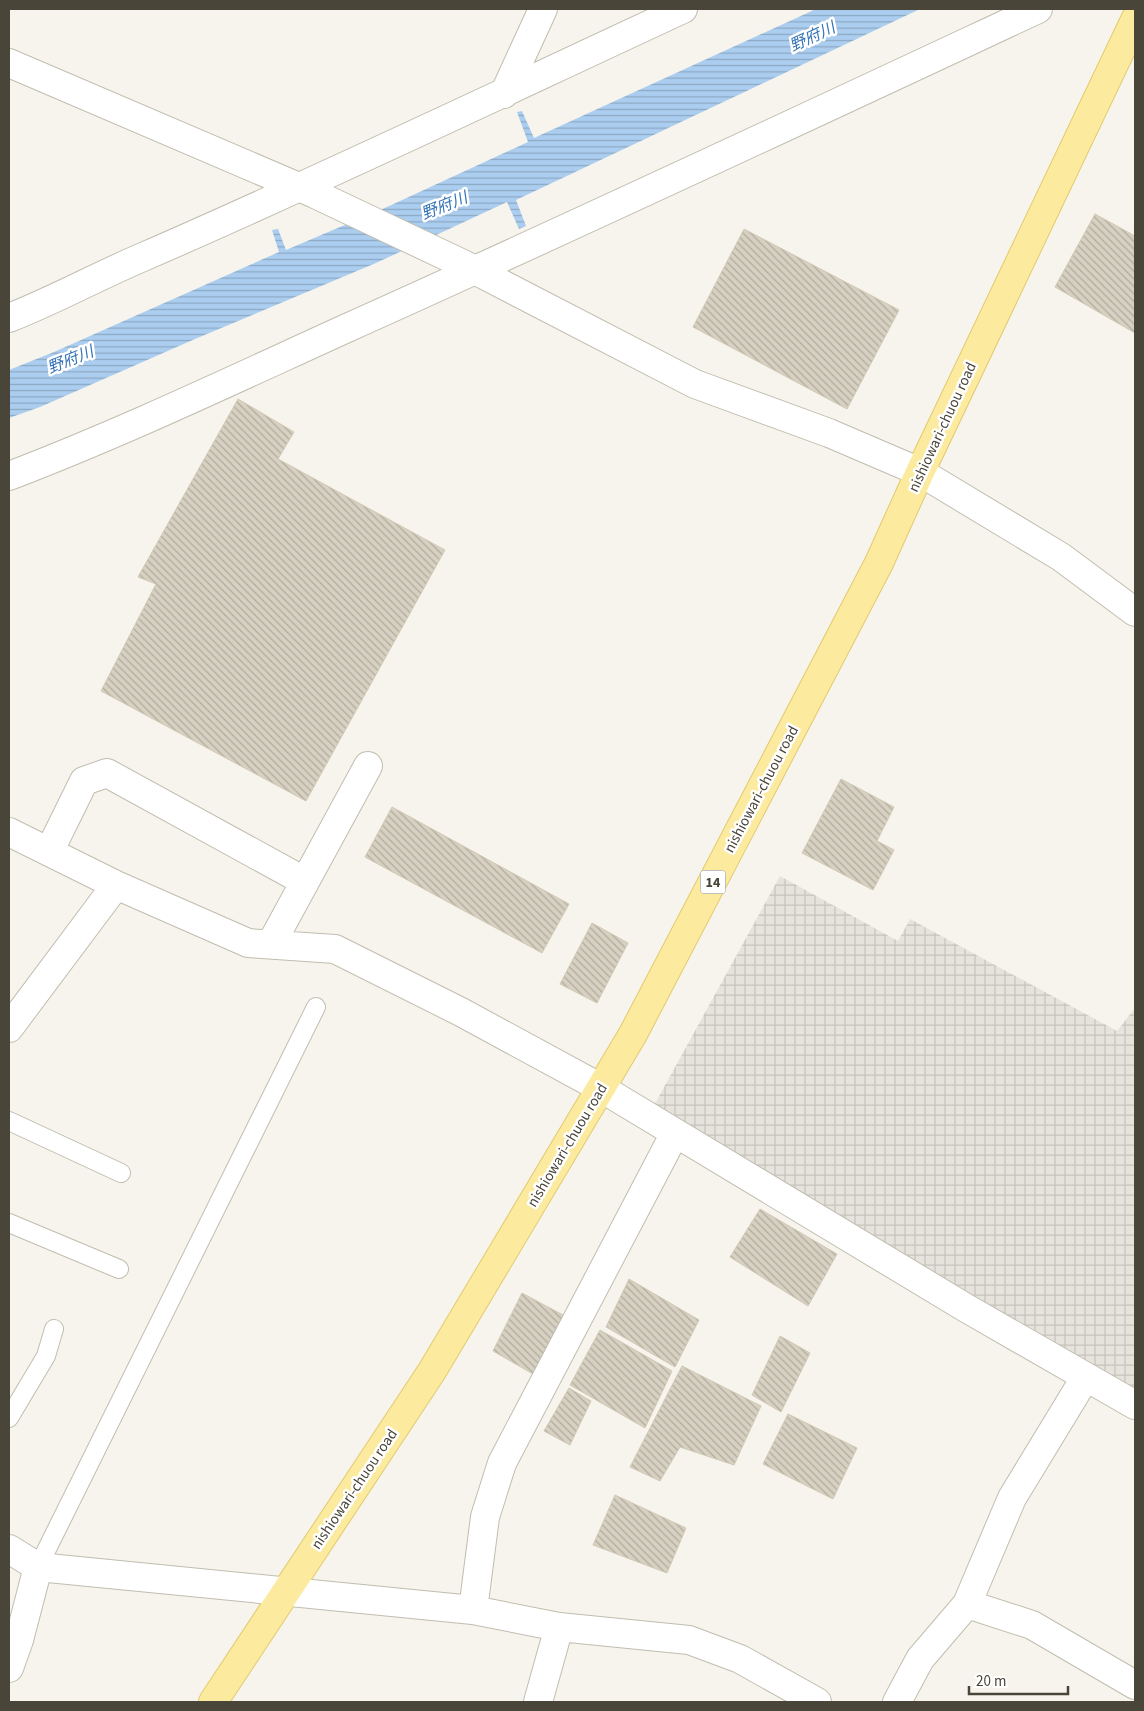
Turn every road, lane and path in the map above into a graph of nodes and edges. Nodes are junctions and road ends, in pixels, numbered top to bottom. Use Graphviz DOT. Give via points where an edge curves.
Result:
graph roads {
  1 [pos="543,9"];
  2 [pos="683,9"];
  3 [pos="1038,9"];
  4 [pos="1135,20"];
  5 [pos="9,63"];
  6 [pos="504,94"];
  7 [pos="308,191"];
  8 [pos="471,268"];
  9 [pos="9,318"];
  10 [pos="920,472"];
  11 [pos="9,476"];
  12 [pos="1135,612"];
  13 [pos="368,766"];
  14 [pos="9,832"];
  15 [pos="49,852"];
  16 [pos="304,881"];
  17 [pos="116,885"];
  18 [pos="270,944"];
  19 [pos="316,1007"];
  20 [pos="9,1028"];
  21 [pos="601,1088"];
  22 [pos="9,1121"];
  23 [pos="675,1133"];
  24 [pos="121,1174"];
  25 [pos="9,1223"];
  26 [pos="119,1269"];
  27 [pos="54,1329"];
  28 [pos="1085,1378"];
  29 [pos="1135,1406"];
  30 [pos="9,1418"];
  31 [pos="9,1549"];
  32 [pos="38,1567"];
  33 [pos="285,1593"];
  34 [pos="967,1604"];
  35 [pos="473,1610"];
  36 [pos="559,1627"];
  37 [pos="9,1668"];
  38 [pos="1135,1685"];
  39 [pos="213,1702"];
  40 [pos="538,1702"];
  41 [pos="817,1702"];
  42 [pos="897,1702"];
  1 -- 6 [label="street"];
  2 -- 6 [label="street"];
  3 -- 8 [label="street"];
  4 -- 10 [label="main road, nishiowari-chuou road / 14"];
  5 -- 7 [label="street"];
  6 -- 7 [label="street"];
  7 -- 8 [label="street"];
  7 -- 9 [label="street" via="111,270"];
  8 -- 10 [label="street" via="695,384 829,433"];
  8 -- 11 [label="street" via="170,409"];
  10 -- 12 [label="street" via="1061,557"];
  10 -- 21 [label="main road, nishiowari-chuou road / 14" via="875,572 633,1034"];
  13 -- 16 [label="street"];
  14 -- 15 [label="street"];
  15 -- 16 [label="street" via="84,781 107,773"];
  15 -- 17 [label="street"];
  16 -- 18 [label="street"];
  17 -- 18 [label="street" via="248,943"];
  17 -- 20 [label="street"];
  18 -- 21 [label="street" via="335,949 461,1012"];
  19 -- 32 [label="lane"];
  21 -- 23 [label="street"];
  21 -- 33 [label="main road, nishiowari-chuou road / 14" via="432,1371"];
  22 -- 24 [label="lane"];
  23 -- 28 [label="street"];
  23 -- 35 [label="street" via="502,1463 485,1517"];
  25 -- 26 [label="lane"];
  27 -- 30 [label="lane" via="46,1356"];
  28 -- 29 [label="street"];
  28 -- 34 [label="street" via="1012,1498"];
  31 -- 32 [label="street"];
  32 -- 33 [label="street"];
  32 -- 37 [label="street"];
  33 -- 35 [label="street"];
  33 -- 39 [label="main road, nishiowari-chuou road / 14"];
  34 -- 38 [label="street" via="1032,1626"];
  34 -- 42 [label="street" via="920,1659"];
  35 -- 36 [label="street"];
  36 -- 40 [label="street"];
  36 -- 41 [label="street" via="689,1640 740,1659"];
}
